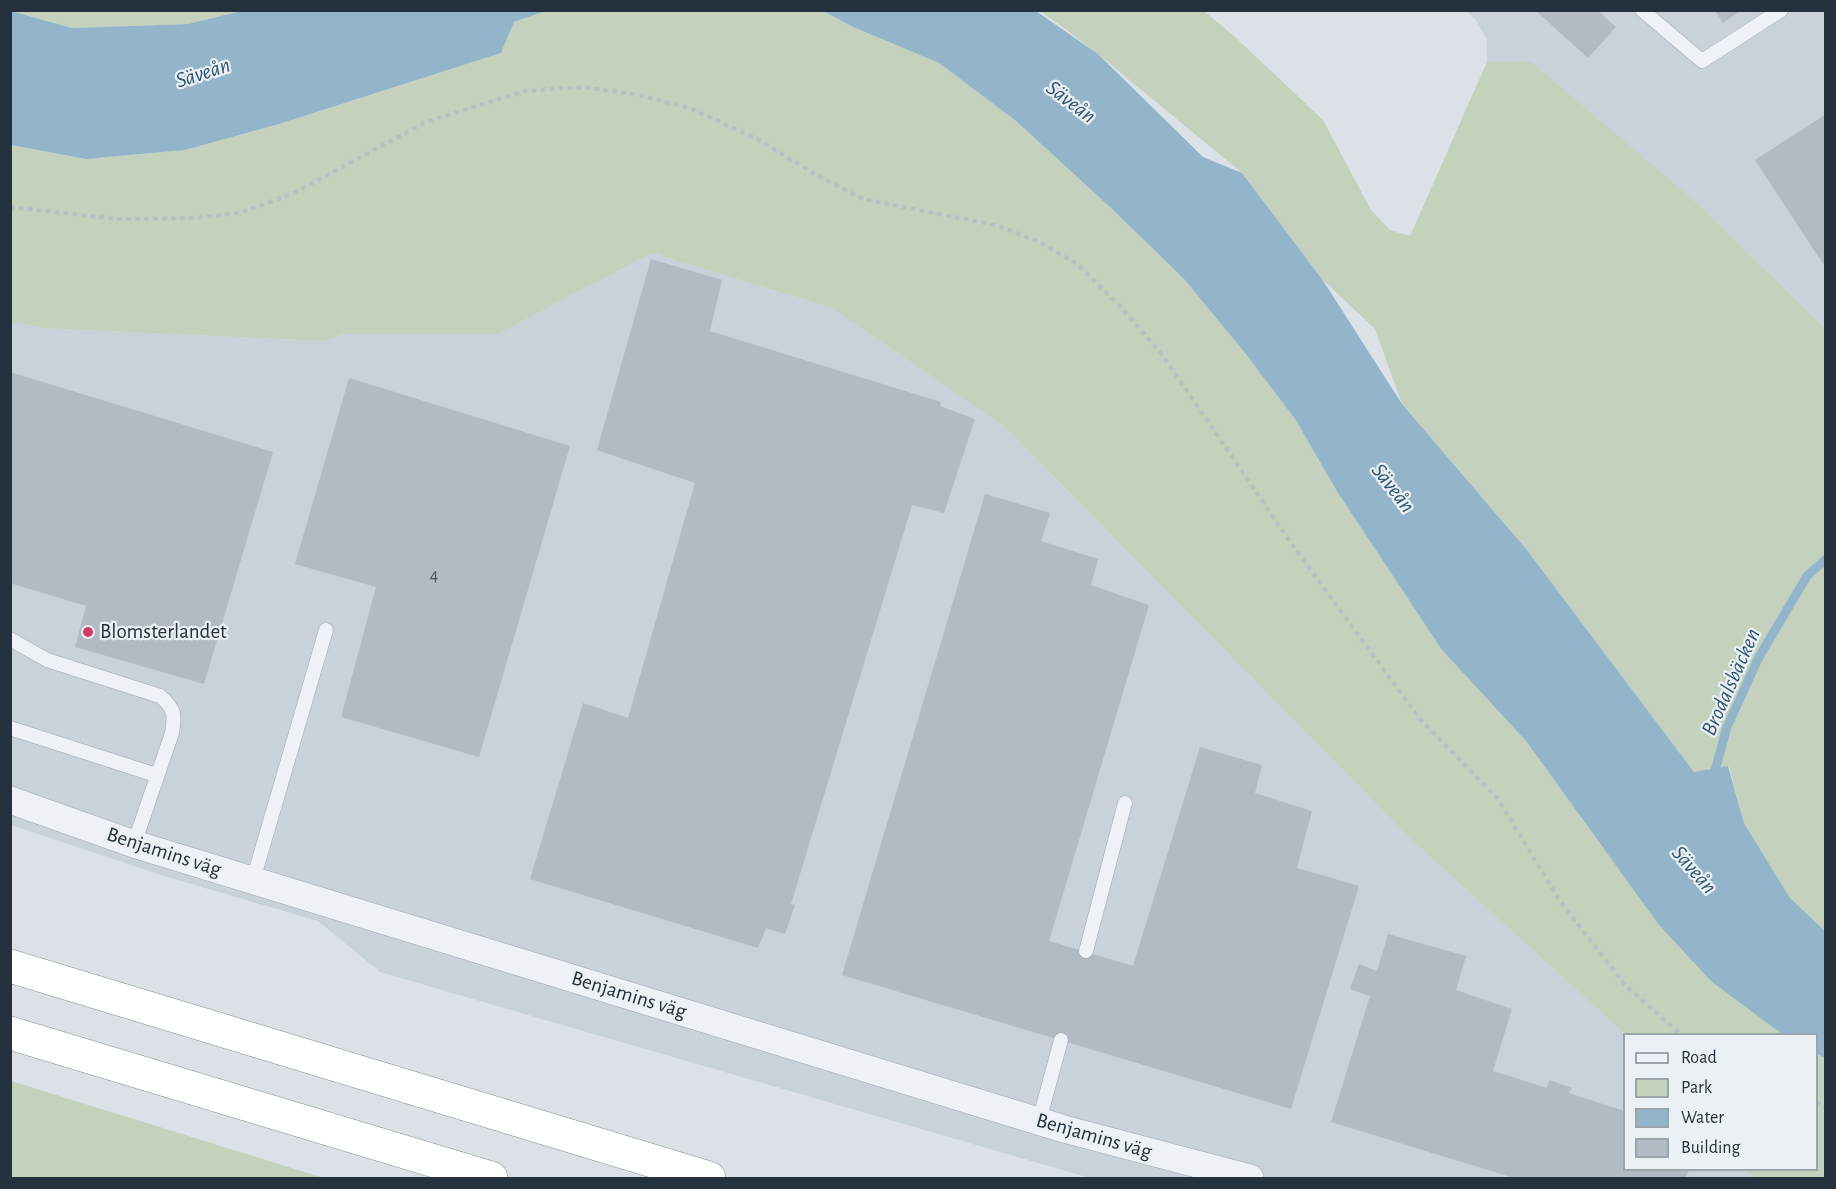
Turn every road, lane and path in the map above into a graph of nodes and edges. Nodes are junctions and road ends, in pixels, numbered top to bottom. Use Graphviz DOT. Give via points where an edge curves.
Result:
graph roads {
  1 [pos="1642,10"];
  2 [pos="1781,10"];
  3 [pos="10,207"];
  4 [pos="326,630"];
  5 [pos="10,639"];
  6 [pos="10,728"];
  7 [pos="156,775"];
  8 [pos="10,800"];
  9 [pos="1125,803"];
  10 [pos="134,844"];
  11 [pos="253,880"];
  12 [pos="10,945"];
  13 [pos="1086,951"];
  14 [pos="10,966"];
  15 [pos="110,996"];
  16 [pos="10,1033"];
  17 [pos="1678,1033"];
  18 [pos="1061,1040"];
  19 [pos="1039,1121"];
  20 [pos="490,1179"];
  21 [pos="709,1179"];
  22 [pos="1250,1179"];
  1 -- 2 [label="lane" via="1702,61"];
  3 -- 17 [label="path" via="117,219 239,213 292,194 426,122 525,91 583,87 639,95 692,109 759,140 863,199 995,225 1038,241 1077,264 1163,356 1291,543 1419,718 1498,799 1560,901 1625,985"];
  4 -- 11 [label="lane"];
  5 -- 7 [label="lane" via="46,660 160,696 170,705 175,715 172,733"];
  6 -- 7 [label="lane"];
  7 -- 10 [label="lane"];
  8 -- 10 [label="street, Benjamins väg"];
  9 -- 13 [label="lane"];
  10 -- 11 [label="street, Benjamins väg"];
  11 -- 19 [label="street, Benjamins väg"];
  12 -- 15 [label="highway"];
  14 -- 15 [label="highway"];
  15 -- 21 [label="highway"];
  16 -- 20 [label="highway"];
  18 -- 19 [label="lane"];
  19 -- 22 [label="street, Benjamins väg"];
}
